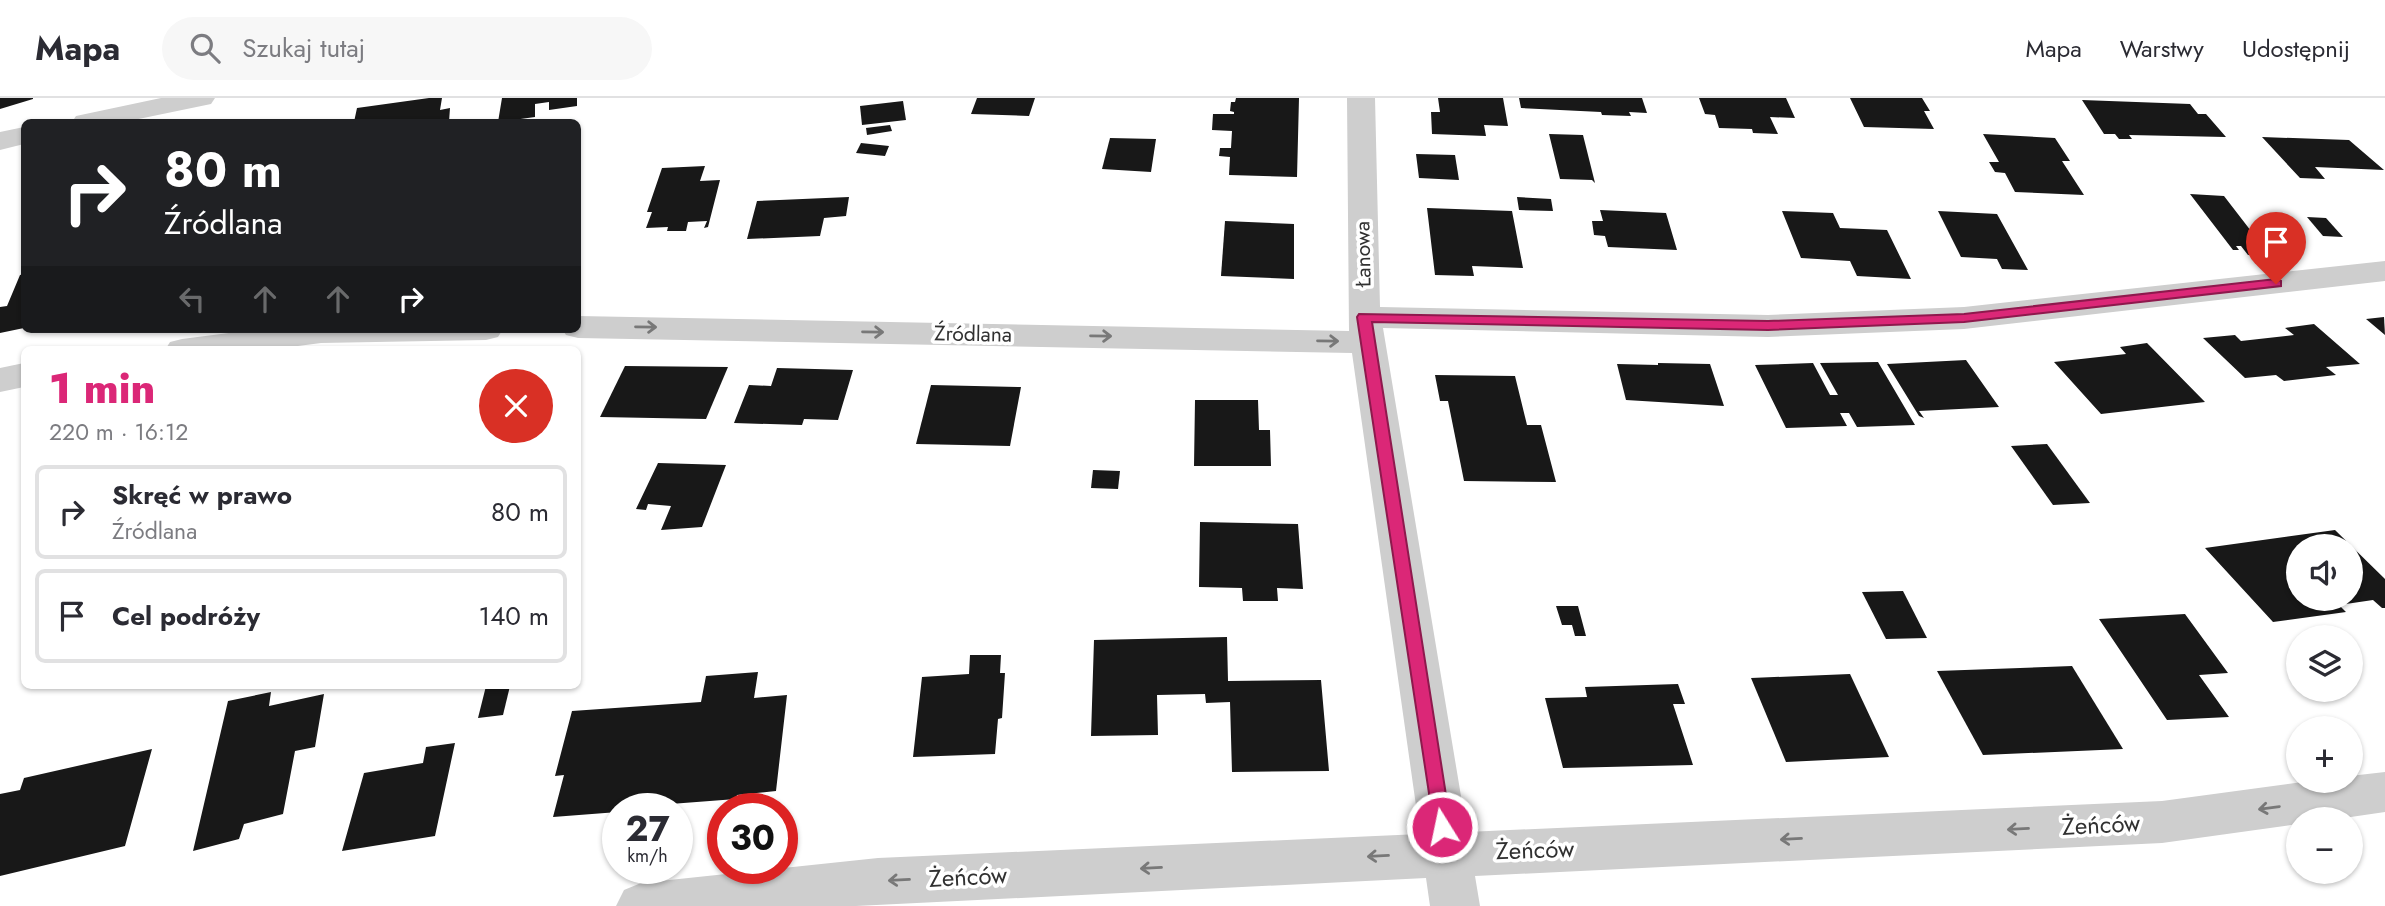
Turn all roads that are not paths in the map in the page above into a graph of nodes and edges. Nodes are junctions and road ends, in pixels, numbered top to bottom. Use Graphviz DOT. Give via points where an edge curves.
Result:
graph roads {
  1 [pos="201,98"];
  2 [pos="1361,98"];
  3 [pos="100,119"];
  4 [pos="21,137"];
  5 [pos="0,141"];
  6 [pos="2385,271"];
  7 [pos="581,327"];
  8 [pos="1366,329"];
  9 [pos="313,333"];
  10 [pos="213,346"];
  11 [pos="21,376"];
  12 [pos="0,380"];
  13 [pos="2385,792"];
  14 [pos="1446,853"];
  15 [pos="641,906"];
  16 [pos="1455,906"];
  1 -- 3 [label="street"];
  2 -- 8 [label="street, Łanowa"];
  4 -- 5 [label="street"];
  6 -- 8 [label="street, Źródlana" via="1964,318 1768,326"];
  7 -- 8 [label="street, Źródlana, one-way"];
  8 -- 14 [label="street, Łanowa"];
  9 -- 10 [label="street"];
  11 -- 12 [label="street"];
  13 -- 14 [label="street, Żeńców, one-way" via="2162,822"];
  14 -- 15 [label="street, Żeńców, one-way" via="878,881"];
  14 -- 16 [label="street, Łanowa"];
}
